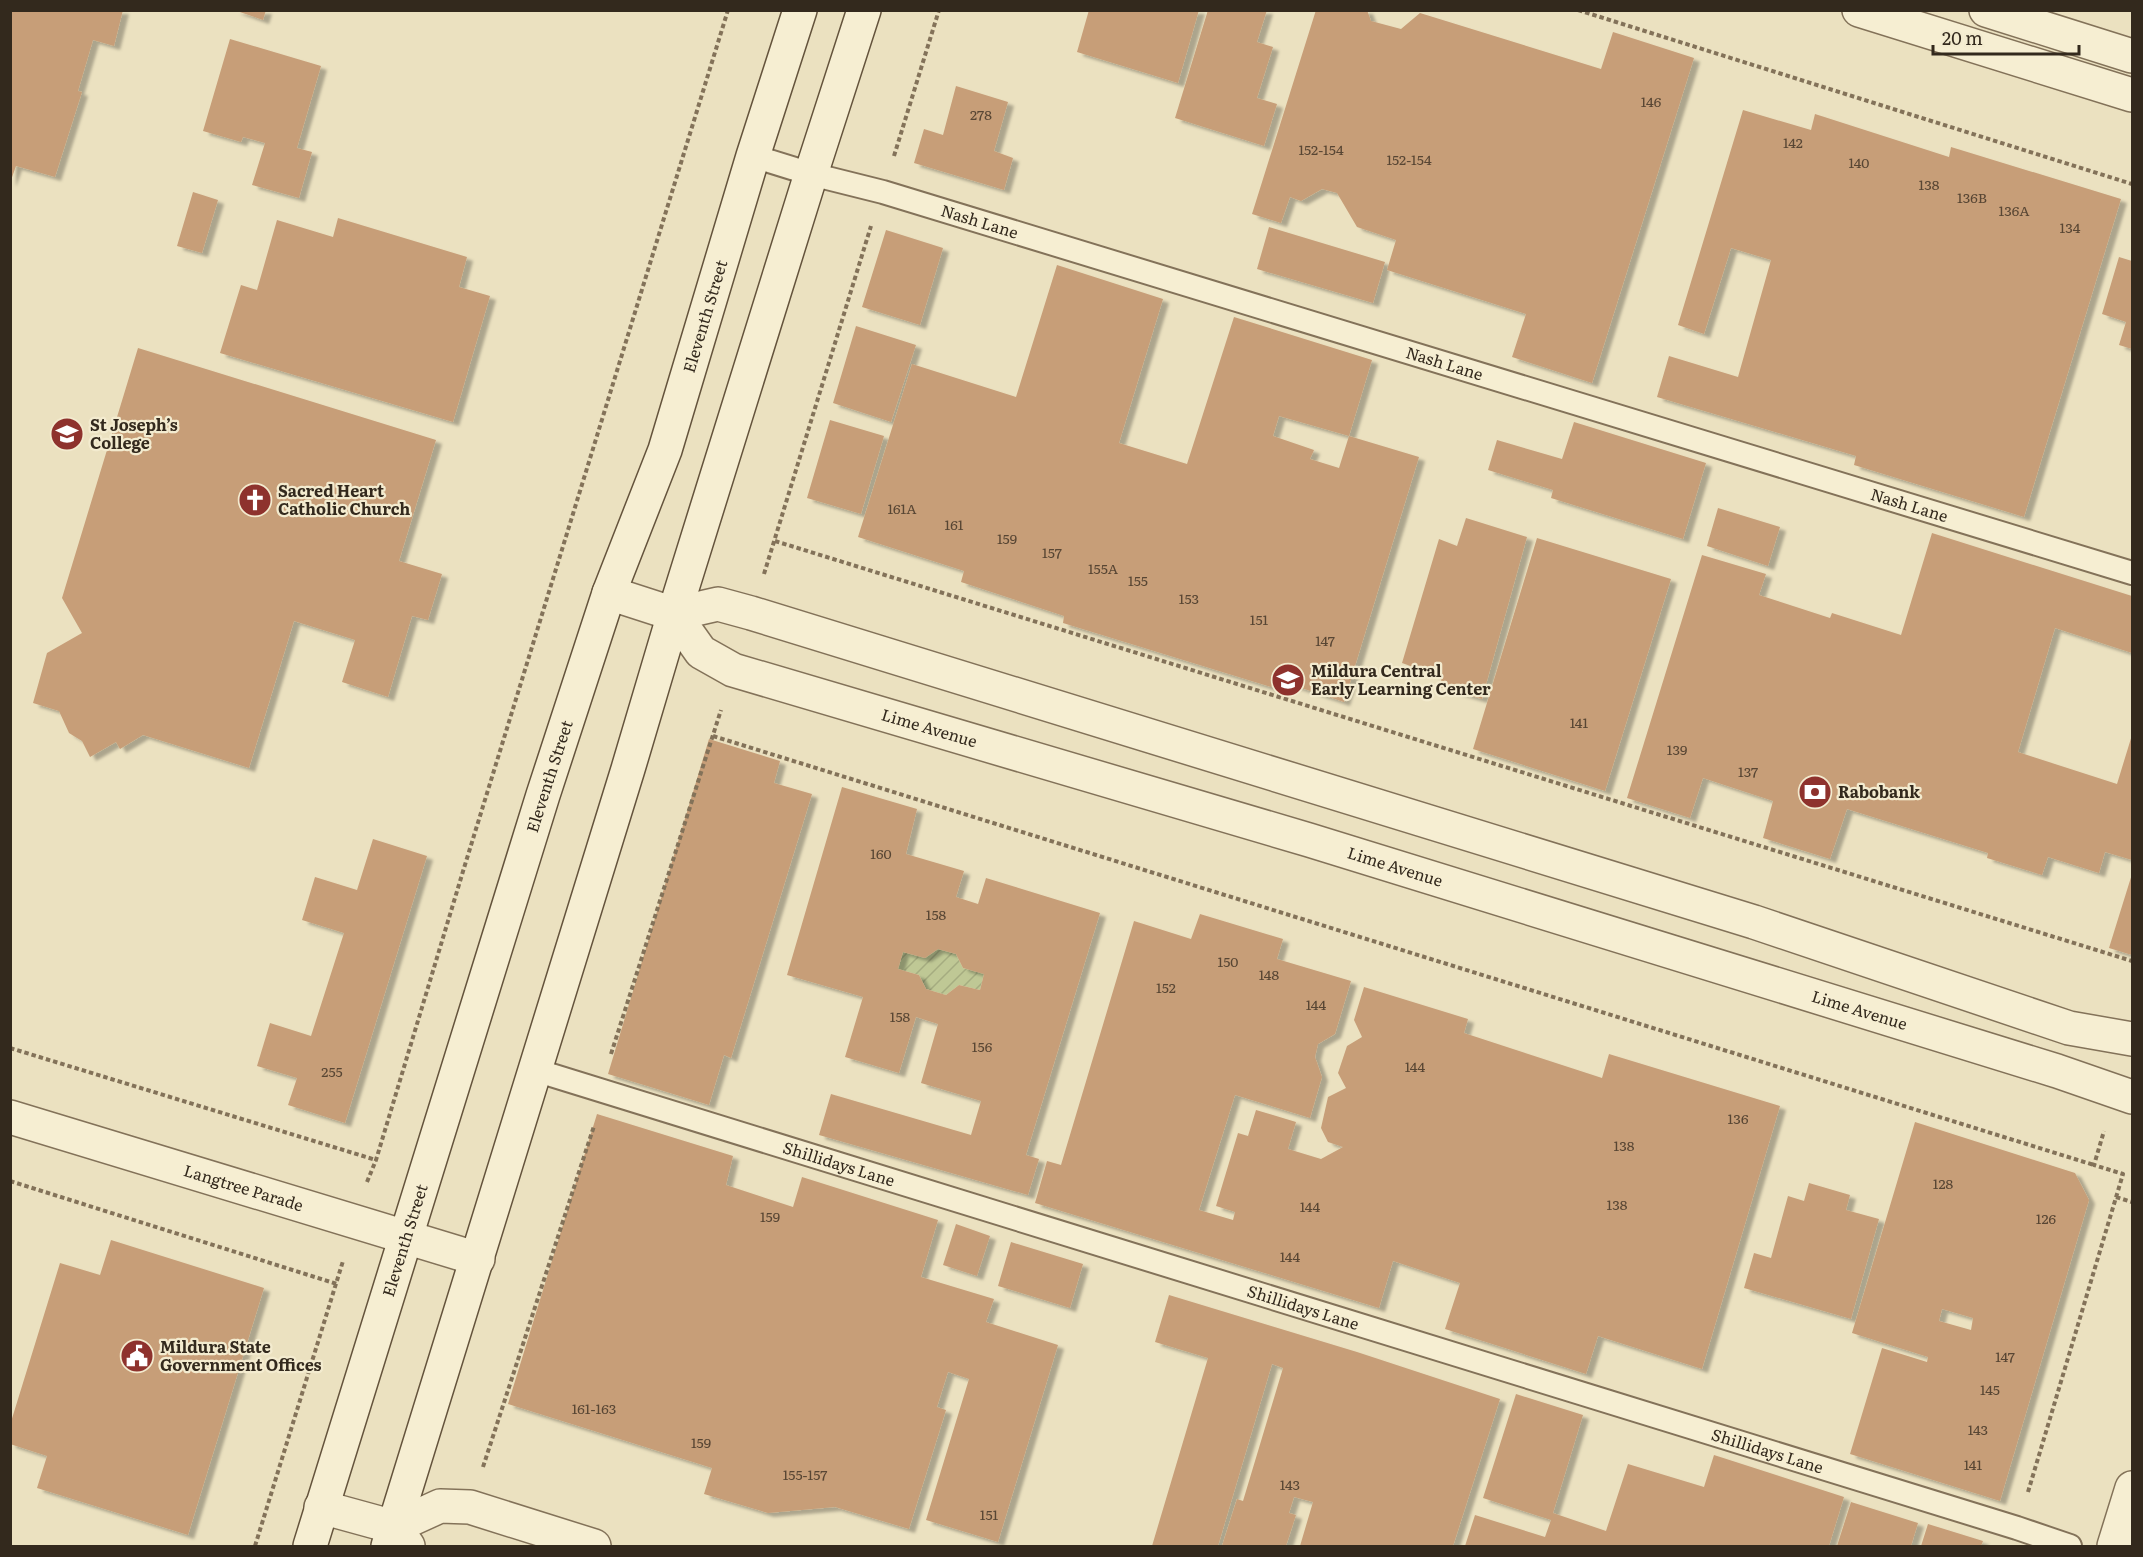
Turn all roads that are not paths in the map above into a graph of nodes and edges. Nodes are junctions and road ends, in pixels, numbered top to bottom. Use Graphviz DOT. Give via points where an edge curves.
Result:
graph roads {
  1 [pos="800,10"];
  2 [pos="864,10"];
  3 [pos="1859,10"];
  4 [pos="1986,10"];
  5 [pos="2133,56"];
  6 [pos="2133,94"];
  7 [pos="753,156"];
  8 [pos="811,174"];
  9 [pos="2133,573"];
  10 [pos="609,593"];
  11 [pos="674,614"];
  12 [pos="2133,1039"];
  13 [pos="535,1070"];
  14 [pos="2133,1097"];
  15 [pos="10,1117"];
  16 [pos="404,1238"];
  17 [pos="478,1259"];
  18 [pos="2133,1488"];
  19 [pos="321,1507"];
  20 [pos="397,1540"];
  21 [pos="310,1546"];
  22 [pos="594,1546"];
  23 [pos="2070,1546"];
  24 [pos="2114,1546"];
  1 -- 7 [label="street, Eleventh Street"];
  2 -- 8 [label="street"];
  3 -- 6 [label="street"];
  4 -- 5 [label="street"];
  7 -- 8 [label="lane, Nash Lane"];
  7 -- 10 [label="street, Eleventh Street" via="665,450"];
  8 -- 9 [label="lane, Nash Lane" via="883,192"];
  8 -- 11 [label="street"];
  10 -- 11 [label="street"];
  10 -- 16 [label="street, Eleventh Street"];
  11 -- 12 [label="street" via="718,604 751,613 1754,922 2069,1028"];
  11 -- 13 [label="street"];
  11 -- 14 [label="street, Lime Avenue" via="701,652 734,670 1309,840"];
  13 -- 17 [label="street"];
  13 -- 23 [label="lane, Shillidays Lane"];
  15 -- 16 [label="street, Langtree Parade"];
  16 -- 17 [label="street, Langtree Parade"];
  16 -- 19 [label="street, Eleventh Street"];
  17 -- 20 [label="street"];
  18 -- 24 [label="street"];
  19 -- 20 [label="street"];
  19 -- 21 [label="street, Eleventh Street"];
  20 -- 22 [label="street" via="440,1506 470,1507"];
}
